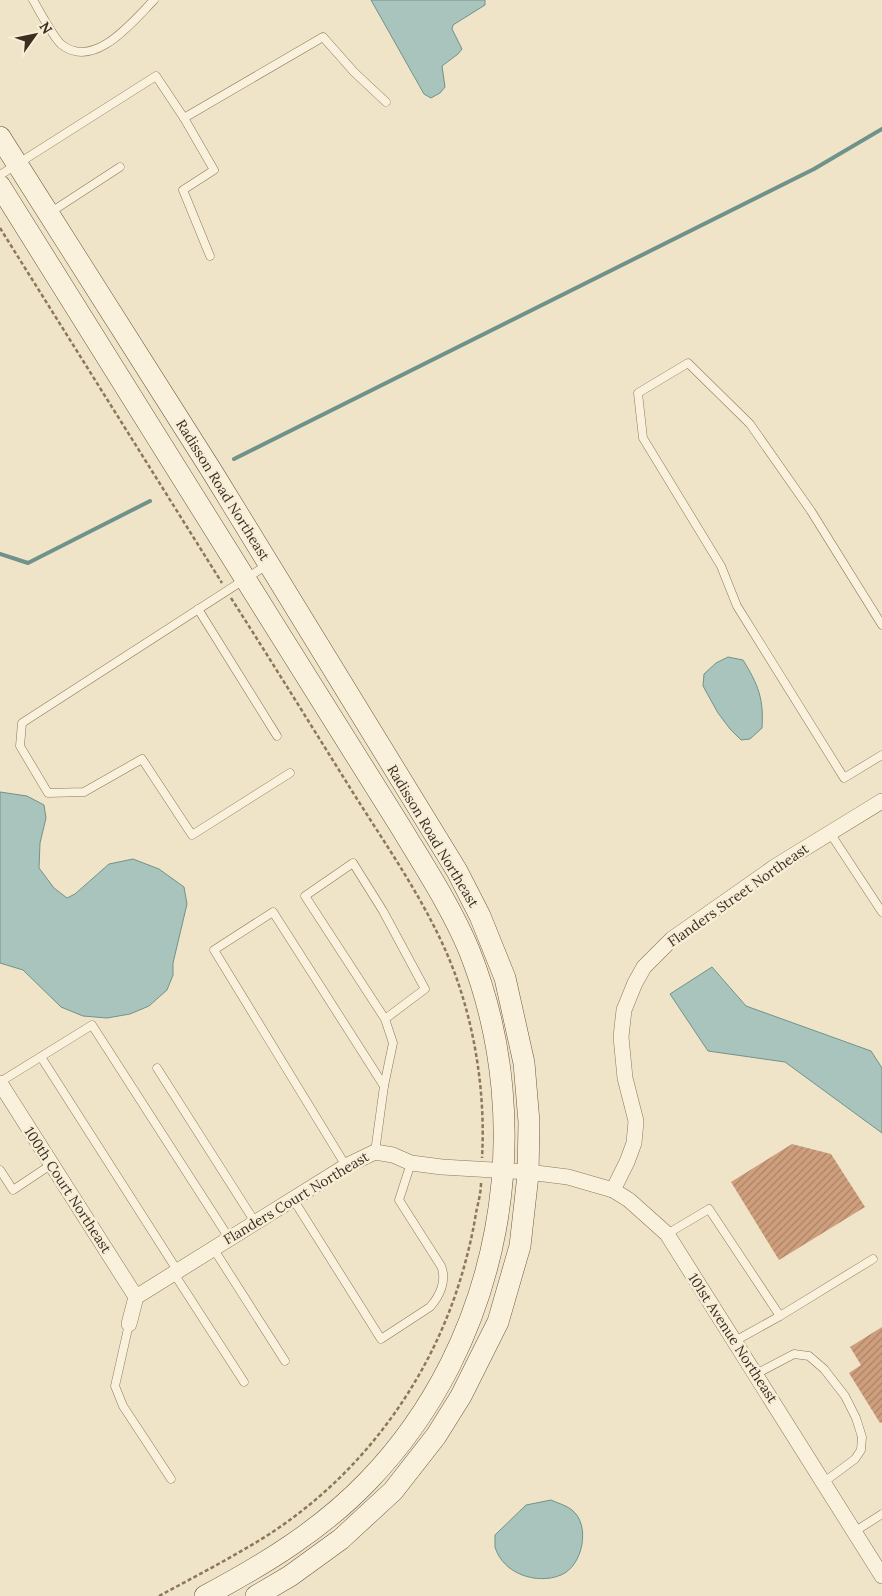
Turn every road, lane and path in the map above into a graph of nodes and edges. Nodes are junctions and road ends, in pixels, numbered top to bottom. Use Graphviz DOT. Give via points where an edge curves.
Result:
graph roads {
  1 [pos="33,0"];
  2 [pos="154,0"];
  3 [pos="386,102"];
  4 [pos="184,118"];
  5 [pos="0,137"];
  6 [pos="120,167"];
  7 [pos="8,169"];
  8 [pos="0,186"];
  9 [pos="49,213"];
  10 [pos="0,228"];
  11 [pos="210,256"];
  12 [pos="268,564"];
  13 [pos="245,578"];
  14 [pos="220,580"];
  15 [pos="232,599"];
  16 [pos="198,609"];
  17 [pos="882,626"];
  18 [pos="277,736"];
  19 [pos="882,755"];
  20 [pos="290,773"];
  21 [pos="882,801"];
  22 [pos="830,833"];
  23 [pos="882,912"];
  24 [pos="385,1019"];
  25 [pos="41,1057"];
  26 [pos="157,1068"];
  27 [pos="0,1083"];
  28 [pos="384,1086"];
  29 [pos="483,1151"];
  30 [pos="375,1152"];
  31 [pos="411,1163"];
  32 [pos="52,1164"];
  33 [pos="346,1166"];
  34 [pos="0,1170"];
  35 [pos="503,1171"];
  36 [pos="528,1172"];
  37 [pos="481,1190"];
  38 [pos="613,1190"];
  39 [pos="293,1199"];
  40 [pos="255,1222"];
  41 [pos="668,1234"];
  42 [pos="229,1238"];
  43 [pos="213,1248"];
  44 [pos="873,1259"];
  45 [pos="175,1271"];
  46 [pos="136,1297"];
  47 [pos="780,1316"];
  48 [pos="129,1324"];
  49 [pos="735,1342"];
  50 [pos="285,1361"];
  51 [pos="756,1374"];
  52 [pos="244,1382"];
  53 [pos="171,1479"];
  54 [pos="824,1482"];
  55 [pos="882,1514"];
  56 [pos="854,1532"];
  57 [pos="882,1576"];
  58 [pos="217,1593"];
  59 [pos="159,1596"];
  60 [pos="256,1596"];
  1 -- 2 [label="lane" via="61,44 83,53 116,38"];
  3 -- 4 [label="lane" via="323,37"];
  4 -- 7 [label="lane" via="156,76"];
  4 -- 11 [label="lane" via="214,170 183,190"];
  5 -- 7 [label="main road, Radisson Road Northeast"];
  6 -- 9 [label="lane"];
  7 -- 9 [label="main road, Radisson Road Northeast"];
  8 -- 13 [label="main road, Radisson Road Northeast"];
  9 -- 12 [label="main road, Radisson Road Northeast"];
  10 -- 14 [label="path"];
  12 -- 13 [label="lane"];
  12 -- 36 [label="main road, Radisson Road Northeast" via="457,871 480,916 505,978 524,1064 529,1122"];
  13 -- 16 [label="lane"];
  13 -- 35 [label="main road, Radisson Road Northeast" via="424,866 468,948 493,1027 501,1072 505,1116"];
  15 -- 29 [label="path" via="414,892 445,949 466,1008 476,1054 482,1101"];
  16 -- 18 [label="lane"];
  16 -- 20 [label="lane" via="22,723 20,746 48,793 84,792 142,759 192,835"];
  17 -- 19 [label="lane" via="811,511 750,424 688,363 638,393 643,438 721,566 737,606 844,778"];
  21 -- 22 [label="street, Flanders Street Northeast"];
  22 -- 23 [label="lane"];
  22 -- 38 [label="street, Flanders Street Northeast" via="776,866 672,939 644,967 624,1010 621,1038 624,1078 636,1121 634,1143"];
  24 -- 24 [label="lane" via="425,989 353,863 305,896"];
  24 -- 28 [label="lane" via="393,1043"];
  25 -- 27 [label="lane"];
  25 -- 42 [label="lane" via="92,1025"];
  25 -- 45 [label="lane"];
  26 -- 40 [label="lane"];
  27 -- 32 [label="street, 100th Court Northeast"];
  28 -- 30 [label="lane"];
  28 -- 33 [label="lane" via="273,912 214,950"];
  30 -- 31 [label="street, Flanders Court Northeast" via="394,1155"];
  30 -- 33 [label="street, Flanders Court Northeast"];
  31 -- 35 [label="street, Flanders Court Northeast"];
  31 -- 39 [label="lane" via="399,1200 441,1266 443,1281 430,1307 381,1339"];
  32 -- 34 [label="lane" via="13,1190"];
  32 -- 46 [label="street, 100th Court Northeast"];
  33 -- 39 [label="street, Flanders Court Northeast"];
  35 -- 36 [label="street, Flanders Court Northeast"];
  35 -- 58 [label="main road, Radisson Road Northeast" via="493,1246 475,1309 448,1369 410,1432 368,1480 324,1521"];
  36 -- 38 [label="street, 101st Avenue Northeast" via="568,1177"];
  36 -- 60 [label="main road, Radisson Road Northeast" via="520,1246 498,1322 461,1396 436,1436 393,1492 341,1539"];
  37 -- 59 [label="path" via="469,1251 450,1313 412,1388 376,1438 325,1491 284,1523 223,1562"];
  38 -- 41 [label="street, 101st Avenue Northeast"];
  39 -- 40 [label="street, Flanders Court Northeast"];
  40 -- 42 [label="street, Flanders Court Northeast"];
  41 -- 47 [label="lane" via="709,1209"];
  41 -- 49 [label="street, 101st Avenue Northeast"];
  42 -- 43 [label="street, Flanders Court Northeast"];
  43 -- 45 [label="street, Flanders Court Northeast"];
  43 -- 50 [label="lane"];
  44 -- 47 [label="lane"];
  45 -- 46 [label="street, Flanders Court Northeast"];
  45 -- 52 [label="lane"];
  46 -- 48 [label="street"];
  47 -- 49 [label="lane"];
  48 -- 53 [label="lane" via="115,1386 123,1406"];
  49 -- 51 [label="street, 101st Avenue Northeast"];
  51 -- 54 [label="street, 101st Avenue Northeast"];
  51 -- 54 [label="lane" via="794,1354 809,1356 845,1396 862,1437 860,1450 855,1459"];
  54 -- 56 [label="street, 101st Avenue Northeast"];
  55 -- 56 [label="lane"];
  56 -- 57 [label="street, 101st Avenue Northeast"];
}
